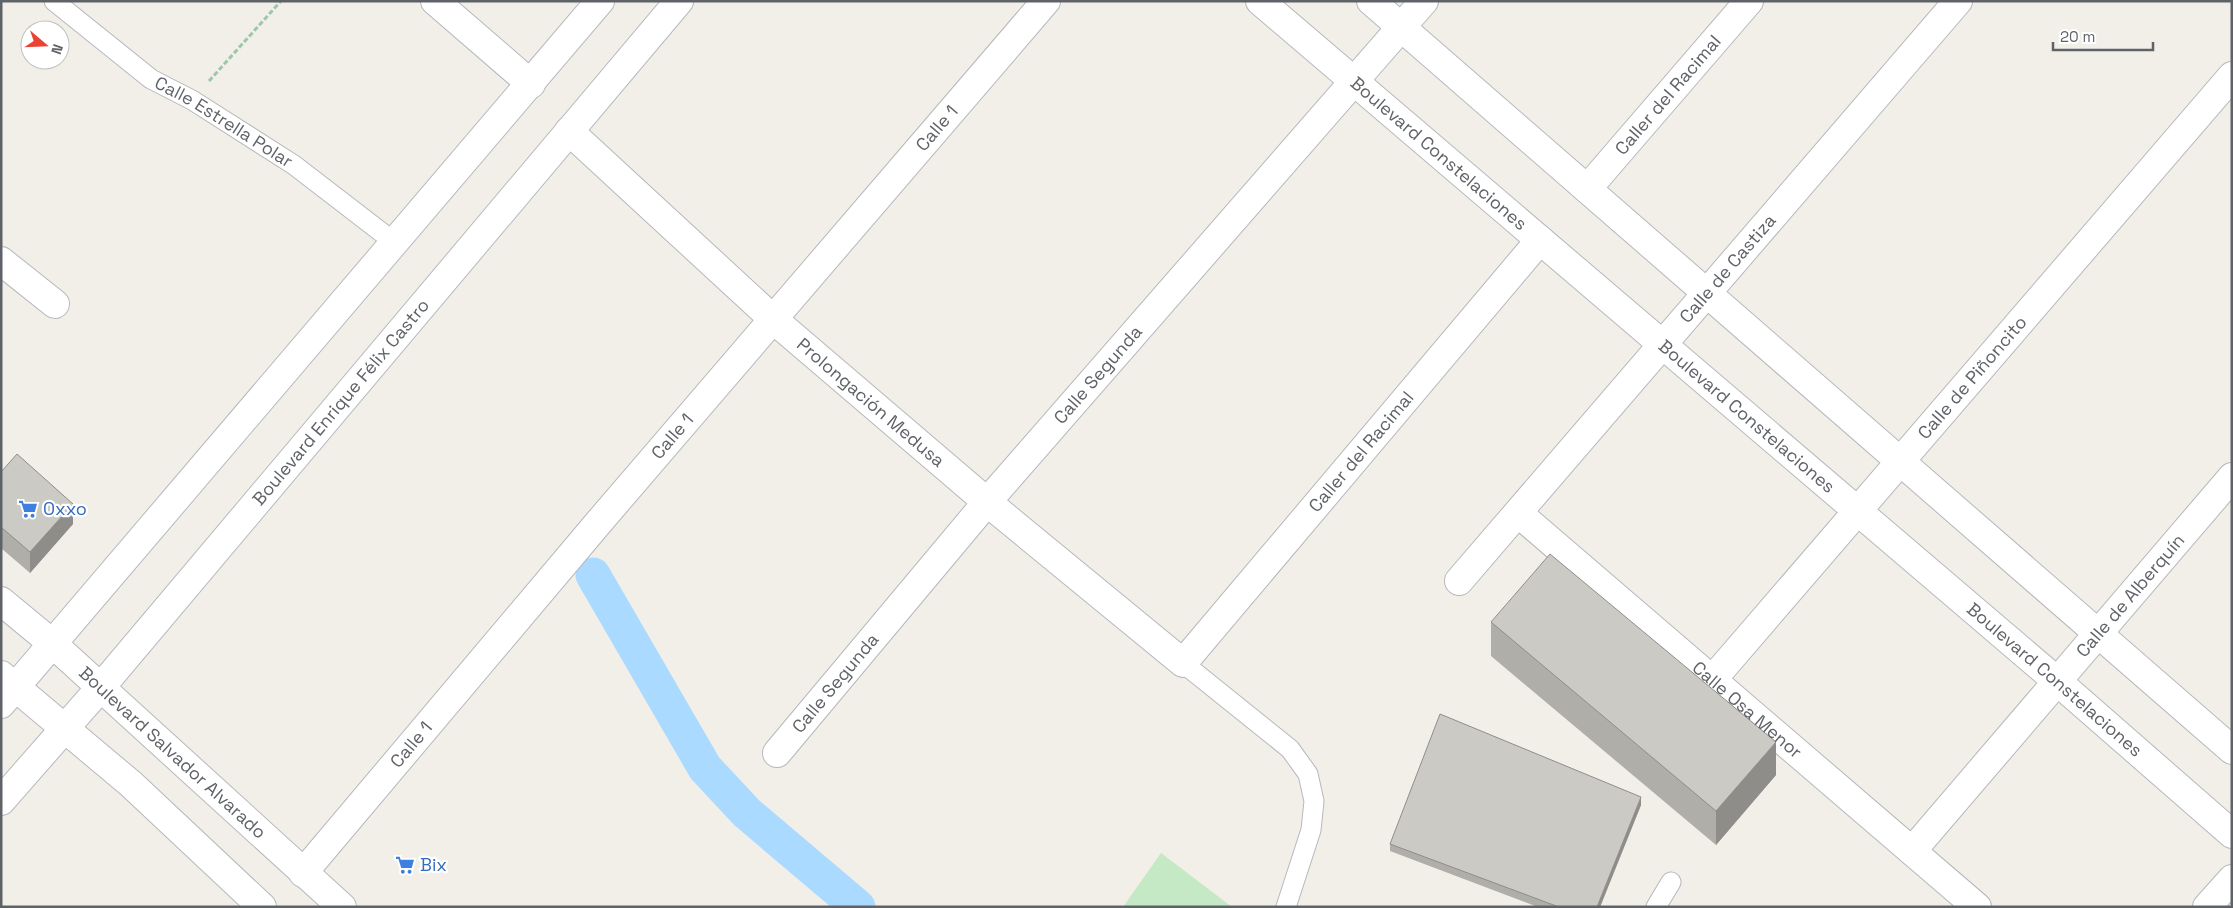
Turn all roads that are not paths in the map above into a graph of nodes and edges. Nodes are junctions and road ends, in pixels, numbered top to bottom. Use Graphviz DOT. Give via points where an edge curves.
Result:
graph roads {
  1 [pos="54,1"];
  2 [pos="435,1"];
  3 [pos="600,1"];
  4 [pos="679,1"];
  5 [pos="1046,1"];
  6 [pos="1260,1"];
  7 [pos="1371,1"];
  8 [pos="1424,1"];
  9 [pos="1749,1"];
  10 [pos="1958,1"];
  11 [pos="1401,28"];
  12 [pos="2232,76"];
  13 [pos="1354,82"];
  14 [pos="531,84"];
  15 [pos="569,132"];
  16 [pos="1587,189"];
  17 [pos="1540,240"];
  18 [pos="394,242"];
  19 [pos="6,274"];
  20 [pos="1707,293"];
  21 [pos="55,304"];
  22 [pos="774,320"];
  23 [pos="1663,345"];
  24 [pos="1900,462"];
  25 [pos="2232,477"];
  26 [pos="988,502"];
  27 [pos="1858,511"];
  28 [pos="1518,513"];
  29 [pos="1459,581"];
  30 [pos="1,601"];
  31 [pos="2098,634"];
  32 [pos="53,644"];
  33 [pos="1182,663"];
  34 [pos="1712,680"];
  35 [pos="2058,682"];
  36 [pos="101,687"];
  37 [pos="6,689"];
  38 [pos="64,728"];
  39 [pos="2232,750"];
  40 [pos="777,753"];
  41 [pos="1,801"];
  42 [pos="2232,834"];
  43 [pos="1912,851"];
  44 [pos="303,873"];
  45 [pos="2232,879"];
  46 [pos="1671,882"];
  47 [pos="262,907"];
  48 [pos="342,907"];
  49 [pos="1286,907"];
  50 [pos="1656,907"];
  51 [pos="1977,907"];
  52 [pos="2207,907"];
  1 -- 18 [label="lane, Calle Estrella Polar" via="151,79 192,100 294,165"];
  2 -- 14 [label="street"];
  3 -- 14 [label="street"];
  4 -- 15 [label="street, Boulevard Enrique Félix Castro"];
  5 -- 22 [label="street, Calle 1"];
  6 -- 13 [label="street, Boulevard Constelaciones"];
  7 -- 11 [label="street"];
  8 -- 11 [label="street, Calle Segunda"];
  9 -- 16 [label="street, Caller del Racimal"];
  10 -- 20 [label="street, Calle de Castiza"];
  11 -- 13 [label="street, Calle Segunda"];
  11 -- 16 [label="street"];
  12 -- 24 [label="street, Calle de Piñoncito"];
  13 -- 17 [label="street, Boulevard Constelaciones"];
  13 -- 26 [label="street, Calle Segunda"];
  14 -- 18 [label="street"];
  15 -- 22 [label="street, Prolongación Medusa"];
  15 -- 36 [label="street, Boulevard Enrique Félix Castro"];
  16 -- 20 [label="street"];
  17 -- 23 [label="street, Boulevard Constelaciones"];
  17 -- 33 [label="street, Caller del Racimal"];
  18 -- 32 [label="street"];
  19 -- 21 [label="street"];
  20 -- 23 [label="street, Calle de Castiza"];
  20 -- 24 [label="street"];
  22 -- 26 [label="street, Prolongación Medusa"];
  22 -- 44 [label="street, Calle 1"];
  23 -- 27 [label="street, Boulevard Constelaciones"];
  23 -- 28 [label="street, Calle de Castiza"];
  24 -- 27 [label="street, Calle de Piñoncito"];
  24 -- 31 [label="street"];
  25 -- 31 [label="street, Calle de Alberquín"];
  26 -- 33 [label="street, Prolongación Medusa"];
  26 -- 40 [label="street, Calle Segunda"];
  27 -- 34 [label="street, Calle de Piñoncito"];
  27 -- 35 [label="street, Boulevard Constelaciones"];
  28 -- 29 [label="street, Calle de Castiza"];
  28 -- 34 [label="street, Calle Osa Menor"];
  30 -- 32 [label="street, Boulevard Salvador Alvarado"];
  31 -- 35 [label="street, Calle de Alberquín"];
  31 -- 39 [label="street"];
  32 -- 36 [label="street, Boulevard Salvador Alvarado"];
  32 -- 37 [label="street"];
  33 -- 49 [label="lane" via="1290,748 1308,774 1314,801 1311,830"];
  34 -- 43 [label="street, Calle Osa Menor"];
  35 -- 42 [label="street, Boulevard Constelaciones"];
  35 -- 43 [label="street, Calle de Alberquín"];
  36 -- 38 [label="street, Boulevard Enrique Félix Castro"];
  36 -- 44 [label="street, Boulevard Salvador Alvarado"];
  37 -- 38 [label="street"];
  38 -- 41 [label="street, Boulevard Enrique Félix Castro"];
  38 -- 47 [label="street" via="131,784"];
  43 -- 51 [label="street, Calle Osa Menor"];
  44 -- 48 [label="street, Boulevard Salvador Alvarado"];
  45 -- 52 [label="street"];
  46 -- 50 [label="lane"];
}
